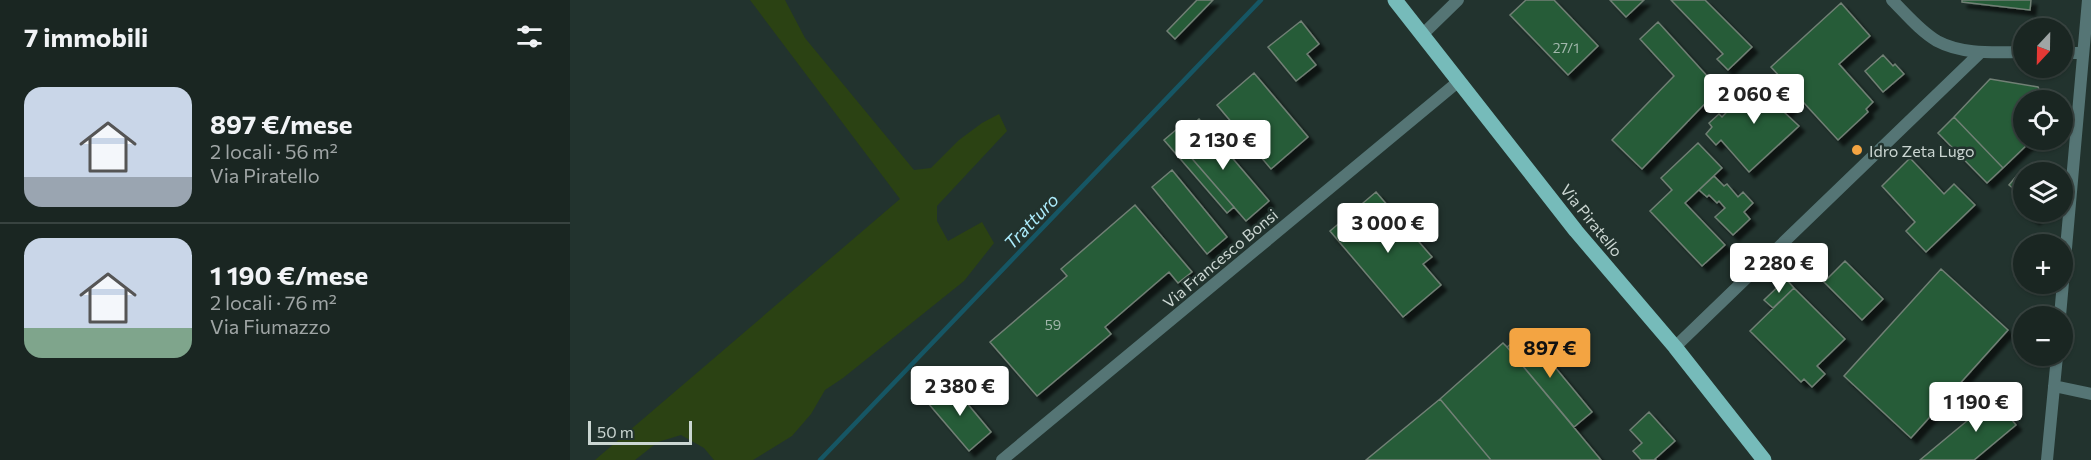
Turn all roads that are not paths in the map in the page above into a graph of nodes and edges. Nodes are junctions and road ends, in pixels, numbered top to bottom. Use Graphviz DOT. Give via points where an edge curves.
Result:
graph roads {
  1 [pos="1395,0"];
  2 [pos="1458,0"];
  3 [pos="1892,0"];
  4 [pos="2088,0"];
  5 [pos="1422,35"];
  6 [pos="1981,52"];
  7 [pos="2013,52"];
  8 [pos="2073,53"];
  9 [pos="2083,53"];
  10 [pos="1459,81"];
  11 [pos="2061,306"];
  12 [pos="1675,347"];
  13 [pos="2056,366"];
  14 [pos="2054,386"];
  15 [pos="2091,394"];
  16 [pos="1002,460"];
  17 [pos="1764,460"];
  18 [pos="2047,460"];
  1 -- 5 [label="main road, Via Piratello"];
  2 -- 5 [label="street"];
  3 -- 6 [label="street" via="1937,40"];
  4 -- 9 [label="street"];
  5 -- 10 [label="main road, Via Piratello"];
  6 -- 7 [label="street"];
  6 -- 12 [label="street"];
  8 -- 9 [label="street"];
  9 -- 11 [label="street"];
  10 -- 12 [label="main road, Via Piratello" via="1576,231"];
  10 -- 16 [label="street, Via Francesco Bonsi"];
  12 -- 17 [label="main road, Via Piratello"];
  13 -- 14 [label="street"];
  14 -- 15 [label="street"];
  14 -- 18 [label="street"];
}
